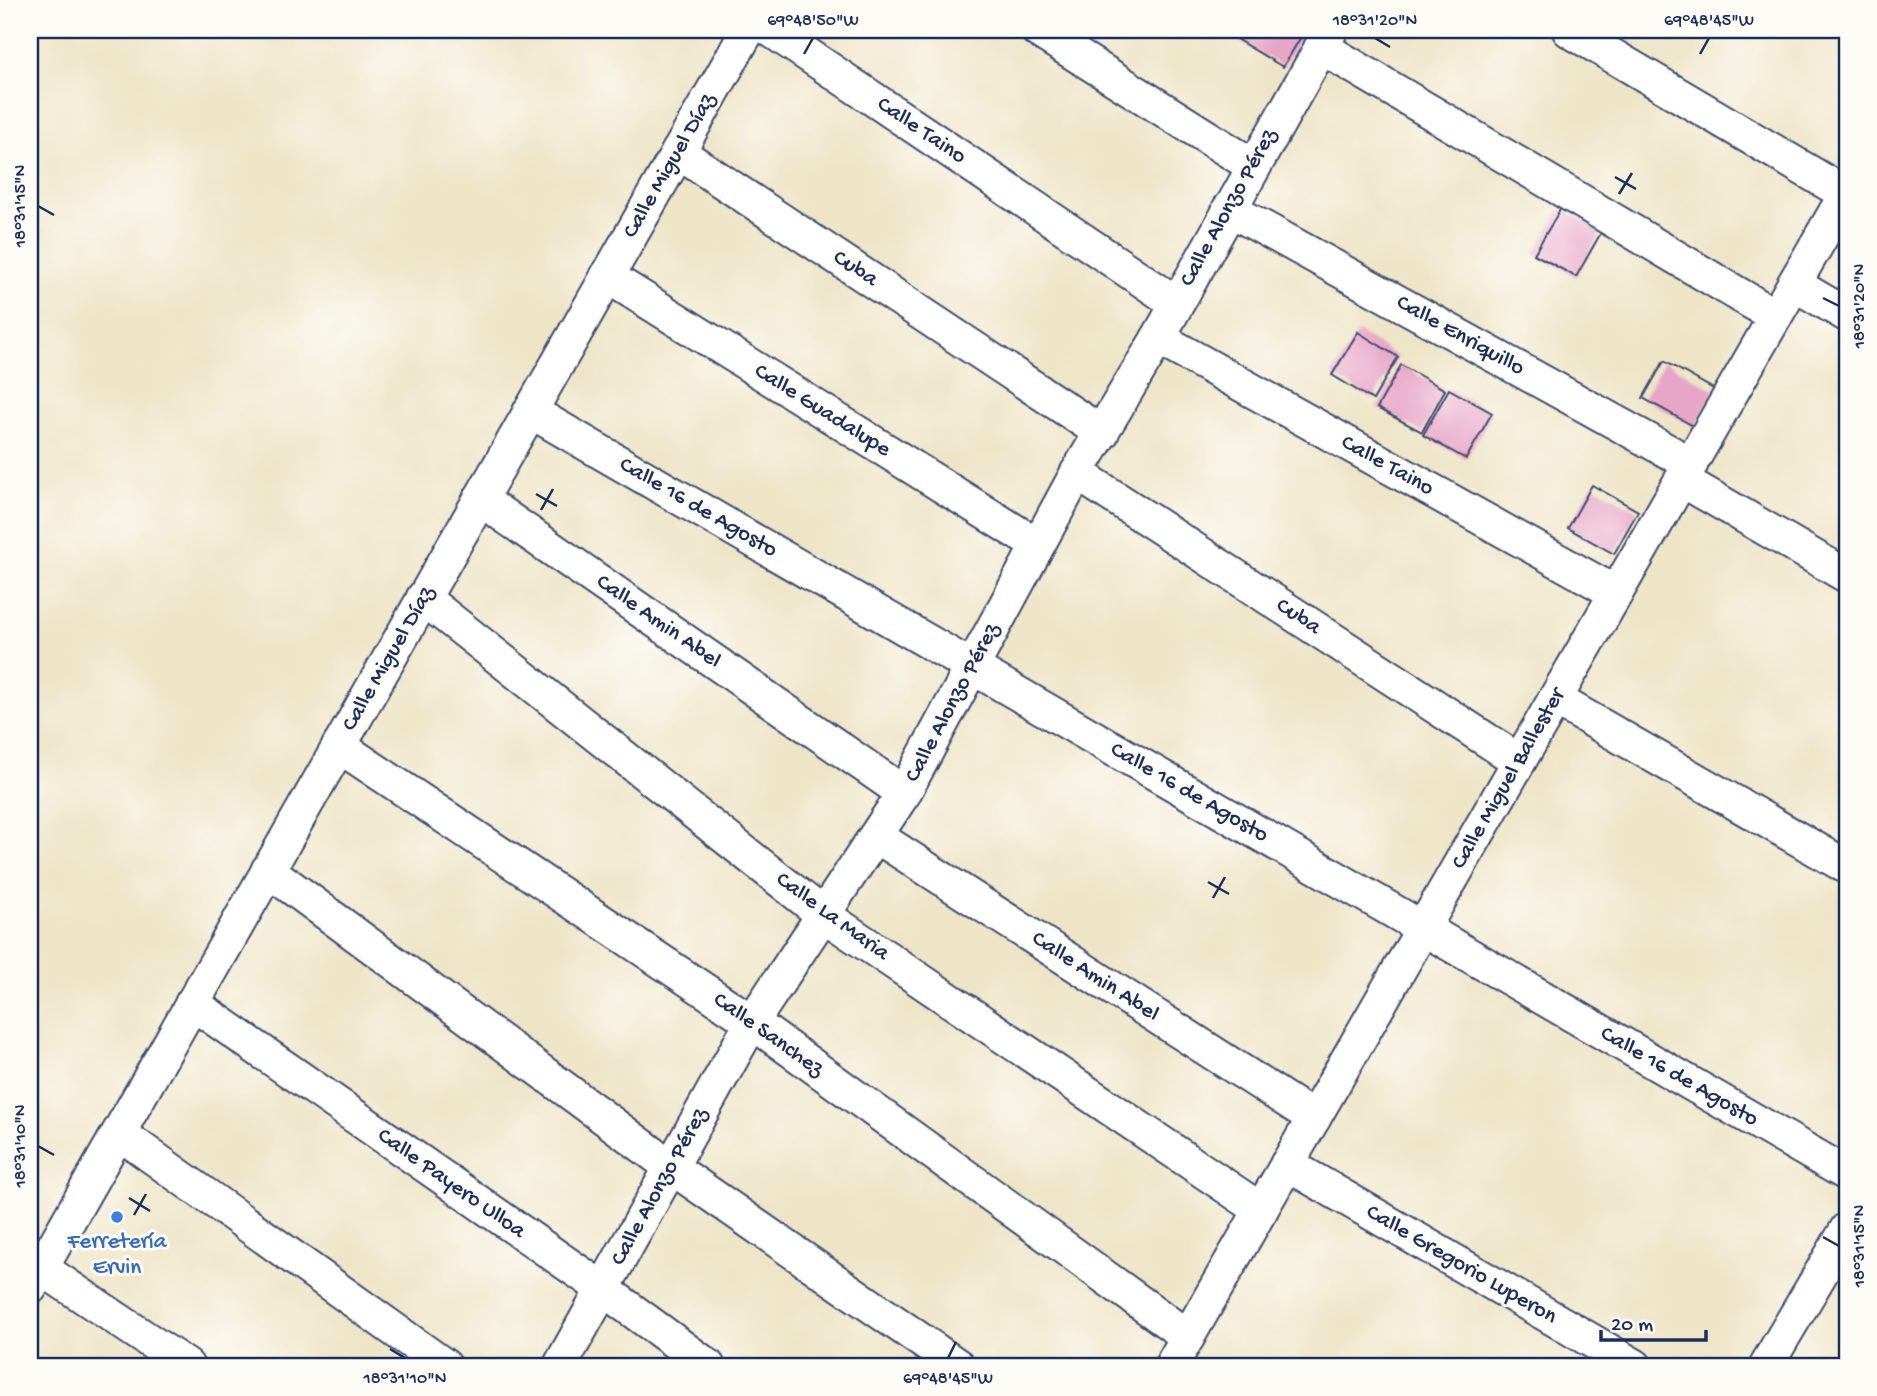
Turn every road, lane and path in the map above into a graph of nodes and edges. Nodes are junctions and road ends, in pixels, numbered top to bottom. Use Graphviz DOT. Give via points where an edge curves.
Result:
graph roads {
  1 [pos="748,30"];
  2 [pos="771,30"];
  3 [pos="1037,30"];
  4 [pos="1569,30"];
  5 [pos="1326,38"];
  6 [pos="678,152"];
  7 [pos="1252,166"];
  8 [pos="1847,193"];
  9 [pos="1229,209"];
  10 [pos="607,276"];
  11 [pos="1794,284"];
  12 [pos="1176,303"];
  13 [pos="1847,315"];
  14 [pos="1775,316"];
  15 [pos="1157,338"];
  16 [pos="530,411"];
  17 [pos="1102,433"];
  18 [pos="1686,472"];
  19 [pos="1077,473"];
  20 [pos="480,499"];
  21 [pos="1037,545"];
  22 [pos="1847,576"];
  23 [pos="1616,593"];
  24 [pos="424,598"];
  25 [pos="971,667"];
  26 [pos="1555,699"];
  27 [pos="339,746"];
  28 [pos="1519,761"];
  29 [pos="904,793"];
  30 [pos="876,836"];
  31 [pos="1847,867"];
  32 [pos="268,870"];
  33 [pos="825,916"];
  34 [pos="1423,929"];
  35 [pos="192,1003"];
  36 [pos="752,1022"];
  37 [pos="1314,1118"];
  38 [pos="118,1133"];
  39 [pos="1287,1164"];
  40 [pos="671,1167"];
  41 [pos="1847,1174"];
  42 [pos="1261,1210"];
  43 [pos="1847,1229"];
  44 [pos="36,1278"];
  45 [pos="603,1289"];
  46 [pos="1188,1337"];
  47 [pos="187,1366"];
  48 [pos="445,1366"];
  49 [pos="559,1366"];
  50 [pos="708,1366"];
  51 [pos="958,1366"];
  52 [pos="1171,1366"];
  53 [pos="1635,1366"];
  54 [pos="1766,1366"];
  1 -- 6 [label="street, Calle Miguel Díaz"];
  2 -- 12 [label="street, Calle Taino"];
  3 -- 7 [label="street"];
  4 -- 8 [label="street"];
  5 -- 7 [label="street, Calle Alonzo Pérez"];
  5 -- 14 [label="street"];
  6 -- 10 [label="street, Calle Miguel Díaz"];
  6 -- 17 [label="street, Cuba"];
  7 -- 9 [label="street, Calle Alonzo Pérez"];
  8 -- 11 [label="street, Calle Miguel Ballester"];
  9 -- 12 [label="street, Calle Alonzo Pérez"];
  9 -- 18 [label="street, Calle Enriquillo"];
  10 -- 16 [label="street, Calle Miguel Díaz"];
  10 -- 21 [label="street, Calle Guadalupe"];
  11 -- 13 [label="street"];
  11 -- 14 [label="street, Calle Miguel Ballester"];
  12 -- 15 [label="street, Calle Alonzo Pérez"];
  14 -- 18 [label="street, Calle Miguel Ballester"];
  15 -- 17 [label="street, Calle Alonzo Pérez"];
  15 -- 23 [label="street, Calle Taino"];
  16 -- 20 [label="street, Calle Miguel Díaz"];
  16 -- 25 [label="street, Calle 16 de Agosto"];
  17 -- 19 [label="street, Calle Alonzo Pérez"];
  18 -- 22 [label="street, Calle Enriquillo"];
  18 -- 23 [label="street, Calle Miguel Ballester"];
  19 -- 21 [label="street, Calle Alonzo Pérez"];
  19 -- 28 [label="street, Cuba"];
  20 -- 24 [label="street, Calle Miguel Díaz"];
  20 -- 29 [label="street, Calle Amin Abel"];
  21 -- 25 [label="street, Calle Alonzo Pérez"];
  23 -- 26 [label="street, Calle Miguel Ballester"];
  24 -- 27 [label="street, Calle Miguel Díaz"];
  24 -- 33 [label="street, Calle La Maria"];
  25 -- 29 [label="street, Calle Alonzo Pérez"];
  25 -- 34 [label="street, Calle 16 de Agosto"];
  26 -- 28 [label="street, Calle Miguel Ballester"];
  26 -- 31 [label="street"];
  27 -- 32 [label="street, Calle Miguel Díaz"];
  27 -- 36 [label="street, Calle Sanchez"];
  28 -- 34 [label="street, Calle Miguel Ballester"];
  29 -- 30 [label="street, Calle Alonzo Pérez"];
  30 -- 33 [label="street, Calle Alonzo Pérez"];
  30 -- 37 [label="street, Calle Amin Abel"];
  32 -- 35 [label="street, Calle Miguel Díaz"];
  32 -- 40 [label="street"];
  33 -- 36 [label="street, Calle Alonzo Pérez"];
  33 -- 42 [label="street, Calle La Maria"];
  34 -- 37 [label="street, Calle Miguel Ballester"];
  34 -- 41 [label="street, Calle 16 de Agosto"];
  35 -- 38 [label="street, Calle Miguel Díaz"];
  35 -- 45 [label="street, Calle Payero Ulloa"];
  36 -- 40 [label="street, Calle Alonzo Pérez"];
  36 -- 46 [label="street, Calle Sanchez"];
  37 -- 39 [label="street, Calle Miguel Ballester"];
  38 -- 44 [label="street, Calle Miguel Díaz"];
  38 -- 48 [label="street"];
  39 -- 42 [label="street, Calle Miguel Ballester"];
  39 -- 53 [label="street, Calle Gregorio Luperon"];
  40 -- 45 [label="street, Calle Alonzo Pérez"];
  40 -- 51 [label="street"];
  42 -- 46 [label="street, Calle Miguel Ballester"];
  43 -- 54 [label="street"];
  44 -- 47 [label="street"];
  45 -- 49 [label="street, Calle Alonzo Pérez"];
  45 -- 50 [label="street, Calle Payero Ulloa"];
  46 -- 52 [label="street, Calle Miguel Ballester"];
}
